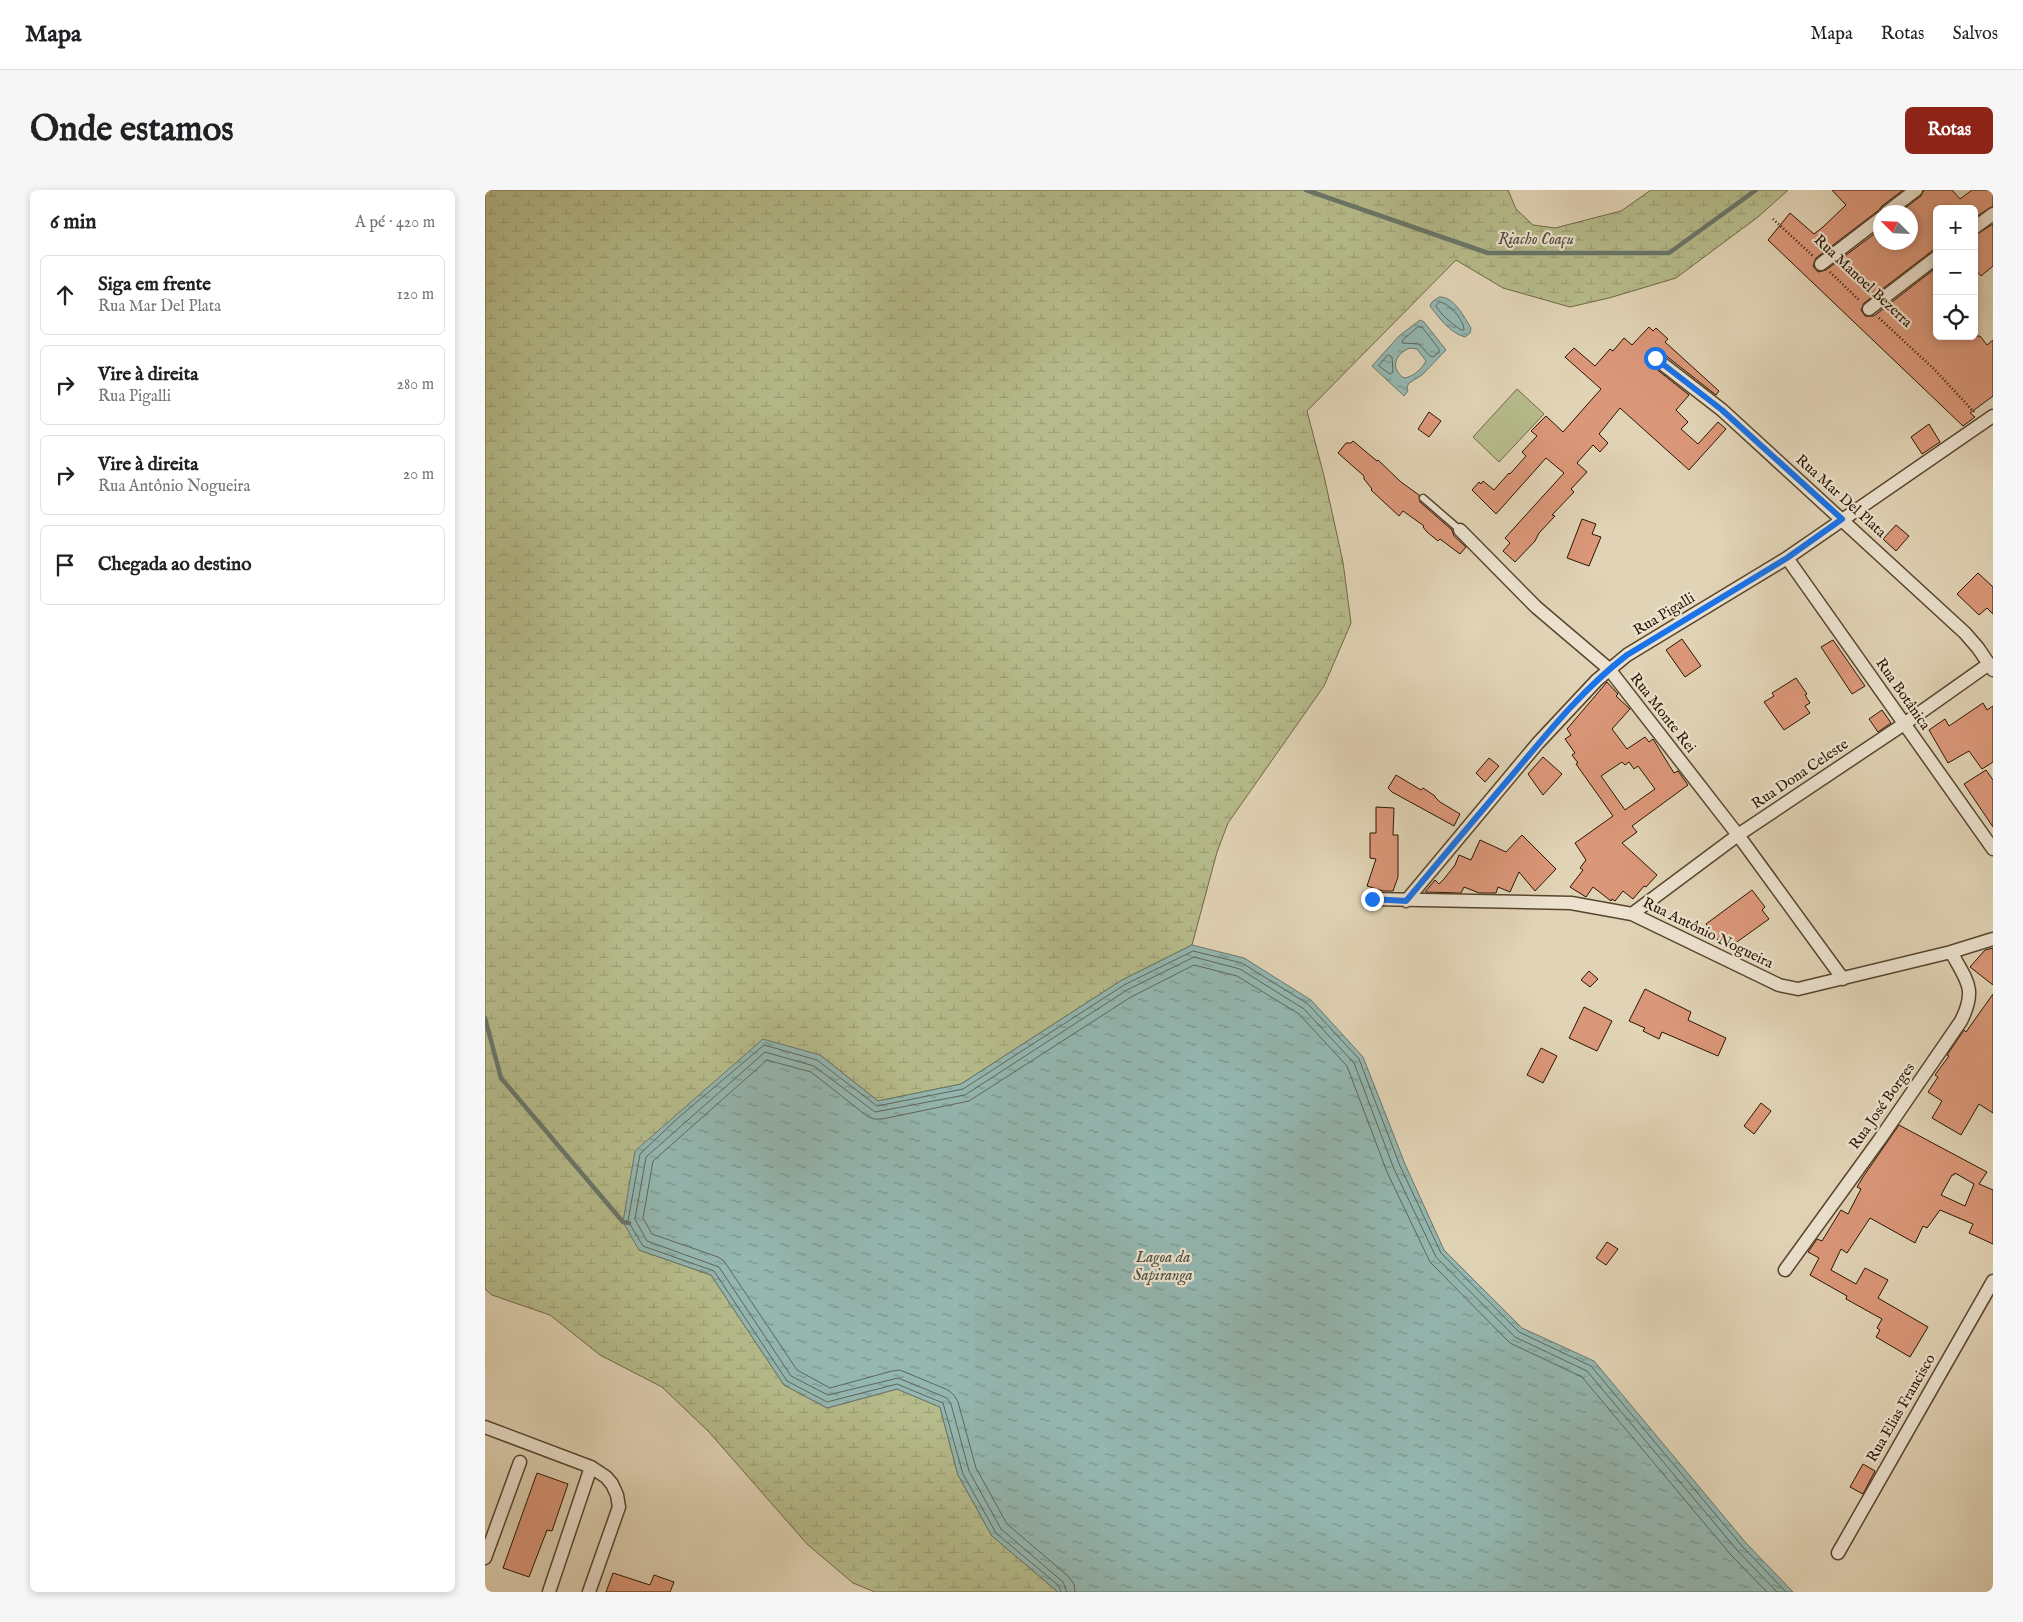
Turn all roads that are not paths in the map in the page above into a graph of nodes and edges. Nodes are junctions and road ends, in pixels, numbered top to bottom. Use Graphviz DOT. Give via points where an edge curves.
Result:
graph roads {
  1 [pos="1916,190"];
  2 [pos="1896,205"];
  3 [pos="1993,214"];
  4 [pos="1873,224"];
  5 [pos="1978,225"];
  6 [pos="1933,260"];
  7 [pos="1821,264"];
  8 [pos="1869,309"];
  9 [pos="1655,358"];
  10 [pos="1990,423"];
  11 [pos="1423,498"];
  12 [pos="1842,519"];
  13 [pos="1460,530"];
  14 [pos="1787,558"];
  15 [pos="1991,667"];
  16 [pos="1609,669"];
  17 [pos="1904,724"];
  18 [pos="1738,836"];
  19 [pos="1993,849"];
  20 [pos="1372,899"];
  21 [pos="1406,901"];
  22 [pos="1631,914"];
  23 [pos="1993,939"];
  24 [pos="1951,952"];
  25 [pos="1843,979"];
  26 [pos="1785,1270"];
  27 [pos="1993,1281"];
  28 [pos="485,1428"];
  29 [pos="520,1462"];
  30 [pos="591,1467"];
  31 [pos="1838,1553"];
  32 [pos="485,1558"];
  33 [pos="549,1592"];
  34 [pos="589,1592"];
  1 -- 2 [label="street"];
  3 -- 5 [label="street"];
  4 -- 7 [label="street"];
  6 -- 8 [label="street"];
  9 -- 12 [label="street, Rua Mar Del Plata" via="1722,410"];
  10 -- 12 [label="street, Rua Pigalli"];
  11 -- 13 [label="lane, Rua Monte Rei"];
  12 -- 14 [label="street, Rua Pigalli"];
  12 -- 15 [label="street, Rua Mar Del Plata" via="1965,633"];
  13 -- 16 [label="street, Rua Monte Rei" via="1536,606"];
  14 -- 16 [label="street, Rua Pigalli"];
  14 -- 17 [label="street, Rua Botânica"];
  15 -- 17 [label="street, Rua Dona Celeste"];
  16 -- 18 [label="street, Rua Monte Rei"];
  16 -- 21 [label="street, Rua Pigalli" via="1538,744"];
  17 -- 18 [label="street, Rua Dona Celeste"];
  17 -- 19 [label="street, Rua Botânica"];
  18 -- 22 [label="street, Rua Dona Celeste"];
  18 -- 25 [label="street, Rua Monte Rei"];
  20 -- 21 [label="street, Rua Antônio Nogueira"];
  21 -- 22 [label="street, Rua Antônio Nogueira" via="1571,903"];
  22 -- 25 [label="street, Rua Antônio Nogueira" via="1790,989"];
  23 -- 24 [label="street, Rua Antônio Nogueira"];
  24 -- 25 [label="street, Rua Antônio Nogueira"];
  24 -- 26 [label="street, Rua José Borges" via="1969,984 1968,1003 1961,1021"];
  27 -- 31 [label="street, Rua Elias Francisco"];
  28 -- 30 [label="street"];
  29 -- 32 [label="street"];
  30 -- 33 [label="street"];
  30 -- 34 [label="street" via="612,1484 619,1507"];
}
